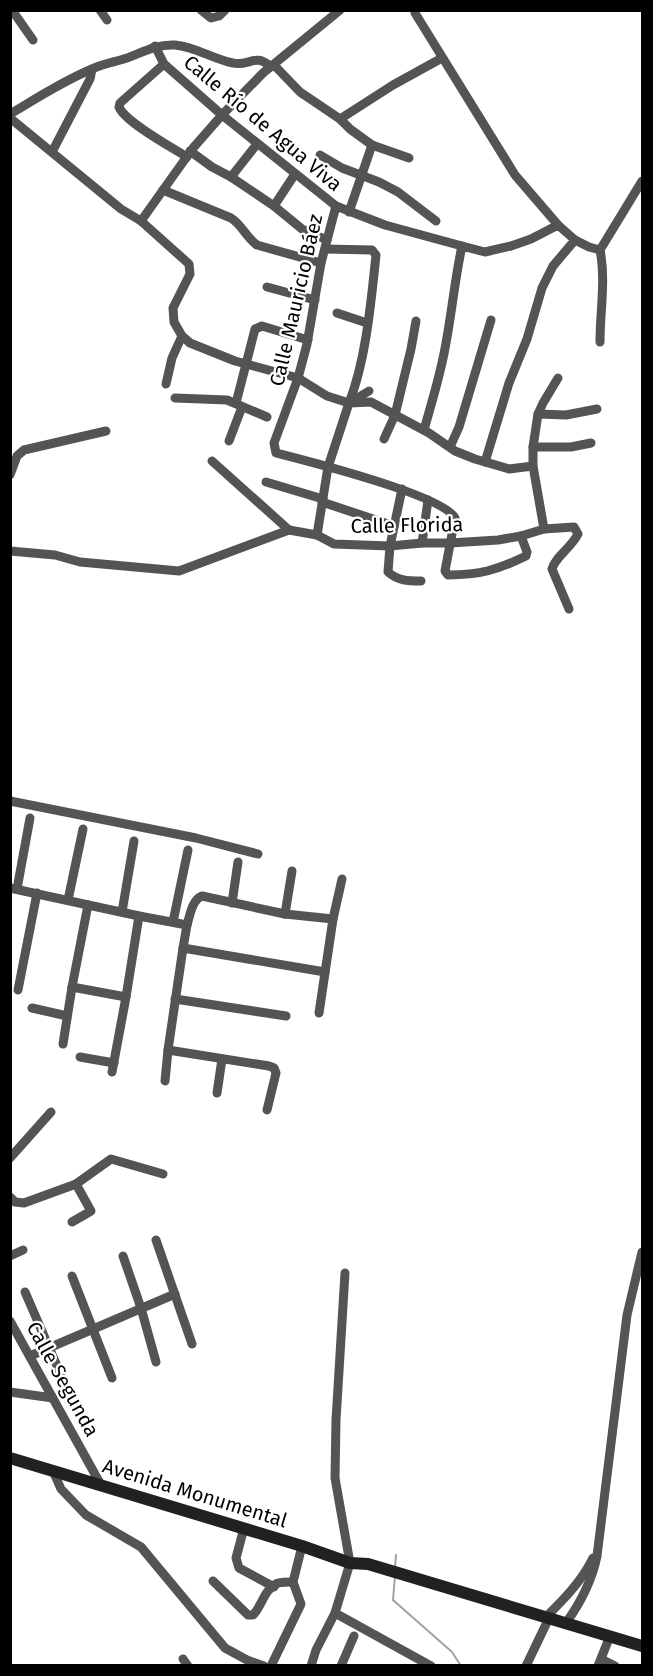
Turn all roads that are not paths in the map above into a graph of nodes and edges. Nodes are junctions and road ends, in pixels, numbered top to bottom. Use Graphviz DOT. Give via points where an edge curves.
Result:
graph roads {
  1 [pos="12,10"];
  2 [pos="100,10"];
  3 [pos="201,10"];
  4 [pos="225,10"];
  5 [pos="340,10"];
  6 [pos="415,13"];
  7 [pos="107,20"];
  8 [pos="33,40"];
  9 [pos="155,46"];
  10 [pos="442,58"];
  11 [pos="164,64"];
  12 [pos="273,66"];
  13 [pos="92,69"];
  14 [pos="222,115"];
  15 [pos="10,116"];
  16 [pos="340,118"];
  17 [pos="257,144"];
  18 [pos="372,145"];
  19 [pos="52,152"];
  20 [pos="189,154"];
  21 [pos="320,155"];
  22 [pos="409,158"];
  23 [pos="295,174"];
  24 [pos="361,176"];
  25 [pos="231,177"];
  26 [pos="642,181"];
  27 [pos="163,190"];
  28 [pos="274,206"];
  29 [pos="336,206"];
  30 [pos="349,212"];
  31 [pos="141,221"];
  32 [pos="436,221"];
  33 [pos="558,225"];
  34 [pos="575,240"];
  35 [pos="326,244"];
  36 [pos="462,246"];
  37 [pos="600,249"];
  38 [pos="321,263"];
  39 [pos="267,287"];
  40 [pos="315,300"];
  41 [pos="337,313"];
  42 [pos="491,320"];
  43 [pos="416,321"];
  44 [pos="367,323"];
  45 [pos="182,336"];
  46 [pos="308,340"];
  47 [pos="600,342"];
  48 [pos="246,363"];
  49 [pos="298,378"];
  50 [pos="558,378"];
  51 [pos="166,384"];
  52 [pos="369,391"];
  53 [pos="175,398"];
  54 [pos="349,404"];
  55 [pos="239,405"];
  56 [pos="597,409"];
  57 [pos="538,414"];
  58 [pos="395,415"];
  59 [pos="267,417"];
  60 [pos="424,430"];
  61 [pos="106,431"];
  62 [pos="384,439"];
  63 [pos="229,441"];
  64 [pos="591,443"];
  65 [pos="450,447"];
  66 [pos="533,447"];
  67 [pos="212,461"];
  68 [pos="485,462"];
  69 [pos="533,466"];
  70 [pos="328,467"];
  71 [pos="10,475"];
  72 [pos="266,482"];
  73 [pos="402,489"];
  74 [pos="323,500"];
  75 [pos="429,500"];
  76 [pos="394,526"];
  77 [pos="544,529"];
  78 [pos="288,530"];
  79 [pos="317,535"];
  80 [pos="521,536"];
  81 [pos="422,543"];
  82 [pos="450,543"];
  83 [pos="390,546"];
  84 [pos="10,550"];
  85 [pos="421,581"];
  86 [pos="569,609"];
  87 [pos="10,801"];
  88 [pos="30,818"];
  89 [pos="83,829"];
  90 [pos="134,841"];
  91 [pos="188,850"];
  92 [pos="258,854"];
  93 [pos="238,862"];
  94 [pos="292,871"];
  95 [pos="342,879"];
  96 [pos="14,888"];
  97 [pos="37,893"];
  98 [pos="69,900"];
  99 [pos="232,903"];
  100 [pos="88,904"];
  101 [pos="122,912"];
  102 [pos="285,914"];
  103 [pos="139,916"];
  104 [pos="333,919"];
  105 [pos="173,922"];
  106 [pos="187,925"];
  107 [pos="183,948"];
  108 [pos="325,972"];
  109 [pos="10,973"];
  110 [pos="21,975"];
  111 [pos="72,987"];
  112 [pos="18,990"];
  113 [pos="126,997"];
  114 [pos="175,999"];
  115 [pos="32,1008"];
  116 [pos="319,1013"];
  117 [pos="67,1016"];
  118 [pos="286,1016"];
  119 [pos="63,1044"];
  120 [pos="168,1050"];
  121 [pos="81,1057"];
  122 [pos="222,1059"];
  123 [pos="165,1081"];
  124 [pos="217,1093"];
  125 [pos="267,1110"];
  126 [pos="51,1112"];
  127 [pos="10,1158"];
  128 [pos="163,1174"];
  129 [pos="76,1184"];
  130 [pos="10,1197"];
  131 [pos="72,1222"];
  132 [pos="156,1240"];
  133 [pos="23,1250"];
  134 [pos="642,1252"];
  135 [pos="10,1256"];
  136 [pos="123,1256"];
  137 [pos="345,1273"];
  138 [pos="72,1276"];
  139 [pos="25,1292"];
  140 [pos="174,1294"];
  141 [pos="141,1308"];
  142 [pos="10,1321"];
  143 [pos="92,1329"];
  144 [pos="192,1344"];
  145 [pos="50,1347"];
  146 [pos="30,1356"];
  147 [pos="156,1362"];
  148 [pos="112,1378"];
  149 [pos="10,1392"];
  150 [pos="70,1396"];
  151 [pos="53,1398"];
  152 [pos="10,1458"];
  153 [pos="53,1471"];
  154 [pos="101,1485"];
  155 [pos="244,1528"];
  156 [pos="598,1545"];
  157 [pos="302,1546"];
  158 [pos="350,1563"];
  159 [pos="213,1581"];
  160 [pos="293,1582"];
  161 [pos="274,1587"];
  162 [pos="572,1590"];
  163 [pos="582,1598"];
  164 [pos="335,1613"];
  165 [pos="548,1618"];
  166 [pos="566,1623"];
  167 [pos="354,1636"];
  168 [pos="610,1636"];
  169 [pos="642,1646"];
  170 [pos="599,1662"];
  171 [pos="246,1663"];
  172 [pos="264,1665"];
  173 [pos="271,1665"];
  174 [pos="311,1665"];
  175 [pos="341,1665"];
  176 [pos="431,1665"];
  177 [pos="526,1665"];
  178 [pos="615,1665"];
  1 -- 8 [label="street"];
  2 -- 7 [label="street"];
  3 -- 4 [label="street" via="211,18"];
  5 -- 12 [label="street"];
  6 -- 10 [label="street"];
  9 -- 11 [label="street, Calle Río de Agua Viva"];
  9 -- 12 [label="street" via="196,49 235,64 260,60"];
  9 -- 13 [label="street"];
  10 -- 16 [label="street"];
  10 -- 33 [label="street" via="515,175"];
  11 -- 14 [label="street, Calle Río de Agua Viva"];
  11 -- 20 [label="street" via="119,107 122,114 153,137"];
  12 -- 14 [label="street"];
  12 -- 16 [label="street" via="300,92"];
  13 -- 15 [label="street" via="54,87"];
  13 -- 19 [label="street"];
  14 -- 17 [label="street, Calle Río de Agua Viva"];
  14 -- 20 [label="street"];
  15 -- 19 [label="street"];
  16 -- 18 [label="street"];
  17 -- 23 [label="street, Calle Río de Agua Viva"];
  17 -- 25 [label="street"];
  18 -- 22 [label="street"];
  18 -- 24 [label="street"];
  19 -- 31 [label="street"];
  20 -- 25 [label="street"];
  20 -- 27 [label="street"];
  21 -- 24 [label="street"];
  23 -- 28 [label="street"];
  23 -- 29 [label="street, Calle Río de Agua Viva"];
  24 -- 30 [label="street"];
  24 -- 32 [label="street" via="398,192"];
  25 -- 28 [label="street"];
  26 -- 37 [label="street"];
  27 -- 31 [label="street"];
  27 -- 38 [label="street" via="231,218 257,245"];
  28 -- 35 [label="street"];
  29 -- 30 [label="street, Calle Río de Agua Viva"];
  29 -- 35 [label="street, Calle Mauricio Báez"];
  30 -- 36 [label="street, Calle Río de Agua Viva"];
  31 -- 45 [label="street" via="189,264 190,274 173,308 174,322"];
  33 -- 34 [label="street"];
  33 -- 36 [label="street, Calle Río de Agua Viva" via="531,239 485,252"];
  34 -- 37 [label="street"];
  34 -- 68 [label="street" via="553,266 542,288"];
  35 -- 38 [label="street, Calle Mauricio Báez"];
  35 -- 44 [label="street" via="372,250 376,255"];
  36 -- 60 [label="street" via="446,346"];
  37 -- 47 [label="street"];
  38 -- 40 [label="street, Calle Mauricio Báez"];
  39 -- 40 [label="street"];
  40 -- 46 [label="street, Calle Mauricio Báez"];
  41 -- 44 [label="street"];
  42 -- 65 [label="street"];
  43 -- 58 [label="street"];
  44 -- 54 [label="street"];
  45 -- 48 [label="street" via="189,343"];
  45 -- 51 [label="street"];
  46 -- 48 [label="street" via="262,326 255,329"];
  46 -- 49 [label="street, Calle Mauricio Báez"];
  48 -- 49 [label="street"];
  48 -- 55 [label="street"];
  49 -- 54 [label="street"];
  49 -- 70 [label="street, Calle Mauricio Báez" via="274,443 276,453"];
  50 -- 57 [label="street"];
  52 -- 54 [label="street"];
  53 -- 55 [label="street" via="227,400"];
  54 -- 58 [label="street" via="371,402"];
  54 -- 70 [label="street"];
  55 -- 59 [label="street"];
  55 -- 63 [label="street"];
  56 -- 57 [label="street" via="566,415"];
  57 -- 66 [label="street"];
  58 -- 60 [label="street"];
  58 -- 62 [label="street"];
  60 -- 65 [label="street"];
  61 -- 71 [label="street" via="24,450 17,456"];
  64 -- 66 [label="street"];
  65 -- 68 [label="street"];
  66 -- 69 [label="street"];
  67 -- 78 [label="street"];
  68 -- 69 [label="street" via="509,470"];
  69 -- 77 [label="street"];
  70 -- 73 [label="street"];
  70 -- 74 [label="street"];
  72 -- 74 [label="street"];
  73 -- 75 [label="street"];
  73 -- 76 [label="street"];
  74 -- 76 [label="street"];
  74 -- 79 [label="street"];
  75 -- 81 [label="street"];
  75 -- 82 [label="street" via="455,518"];
  76 -- 83 [label="street"];
  77 -- 80 [label="street, Calle Florida"];
  77 -- 86 [label="street, Calle Florida" via="574,527 578,534 552,569"];
  78 -- 79 [label="street, Calle Florida"];
  78 -- 84 [label="street" via="179,571 80,562"];
  79 -- 83 [label="street, Calle Florida" via="334,544"];
  80 -- 82 [label="street, Calle Florida"];
  80 -- 82 [label="street" via="526,556 489,572 471,575 448,575 445,571"];
  81 -- 82 [label="street, Calle Florida"];
  81 -- 83 [label="street, Calle Florida"];
  83 -- 85 [label="street" via="388,572 405,581"];
  87 -- 92 [label="street"];
  88 -- 96 [label="street"];
  89 -- 98 [label="street"];
  90 -- 101 [label="street"];
  91 -- 105 [label="street"];
  93 -- 99 [label="street"];
  94 -- 102 [label="street"];
  95 -- 104 [label="street"];
  96 -- 97 [label="street"];
  97 -- 98 [label="street"];
  97 -- 110 [label="street"];
  98 -- 100 [label="street"];
  99 -- 102 [label="street"];
  99 -- 106 [label="street" via="198,897"];
  100 -- 101 [label="street"];
  100 -- 111 [label="street"];
  101 -- 103 [label="street"];
  102 -- 104 [label="street"];
  103 -- 105 [label="street"];
  103 -- 113 [label="street"];
  104 -- 108 [label="street"];
  105 -- 106 [label="street"];
  106 -- 107 [label="street"];
  107 -- 108 [label="street"];
  107 -- 114 [label="street"];
  108 -- 116 [label="street"];
  109 -- 110 [label="street"];
  110 -- 112 [label="street"];
  111 -- 113 [label="street"];
  111 -- 117 [label="street"];
  113 -- 121 [label="street" via="113,1067"];
  114 -- 118 [label="street"];
  114 -- 120 [label="street"];
  115 -- 117 [label="street"];
  117 -- 119 [label="street"];
  120 -- 122 [label="street"];
  120 -- 123 [label="street"];
  122 -- 124 [label="street"];
  122 -- 125 [label="street" via="274,1068"];
  126 -- 127 [label="street"];
  128 -- 129 [label="street" via="111,1158"];
  129 -- 130 [label="street" via="24,1203"];
  129 -- 131 [label="street" via="92,1209"];
  132 -- 140 [label="street"];
  133 -- 135 [label="street"];
  134 -- 156 [label="street" via="627,1315"];
  136 -- 141 [label="street"];
  137 -- 158 [label="street" via="335,1478"];
  138 -- 143 [label="street"];
  139 -- 145 [label="street"];
  140 -- 141 [label="street"];
  140 -- 144 [label="street"];
  141 -- 143 [label="street"];
  141 -- 147 [label="street"];
  142 -- 146 [label="street, Calle Segunda"];
  143 -- 145 [label="street"];
  143 -- 148 [label="street"];
  145 -- 146 [label="street"];
  145 -- 150 [label="street"];
  146 -- 151 [label="street, Calle Segunda"];
  149 -- 151 [label="street"];
  151 -- 154 [label="street, Calle Segunda"];
  152 -- 153 [label="main road, Avenida Monumental"];
  153 -- 154 [label="main road, Avenida Monumental"];
  153 -- 171 [label="street" via="61,1489 86,1515 141,1547 225,1648"];
  154 -- 155 [label="main road, Avenida Monumental"];
  155 -- 157 [label="main road, Avenida Monumental"];
  155 -- 161 [label="street" via="236,1558 239,1568"];
  156 -- 162 [label="street"];
  156 -- 163 [label="street" via="593,1573"];
  157 -- 158 [label="main road, Avenida Monumental"];
  157 -- 160 [label="street"];
  158 -- 164 [label="street"];
  158 -- 165 [label="main road, Avenida Monumental" via="368,1564"];
  159 -- 161 [label="street" via="248,1615 257,1611 265,1594"];
  160 -- 161 [label="street"];
  160 -- 173 [label="street" via="301,1604"];
  162 -- 163 [label="street"];
  162 -- 165 [label="street"];
  163 -- 166 [label="street"];
  164 -- 174 [label="street"];
  164 -- 176 [label="street"];
  165 -- 166 [label="main road"];
  165 -- 177 [label="street"];
  166 -- 168 [label="main road"];
  167 -- 175 [label="street"];
  168 -- 169 [label="main road"];
  168 -- 170 [label="street"];
  170 -- 178 [label="street"];
  171 -- 172 [label="street"];
}
